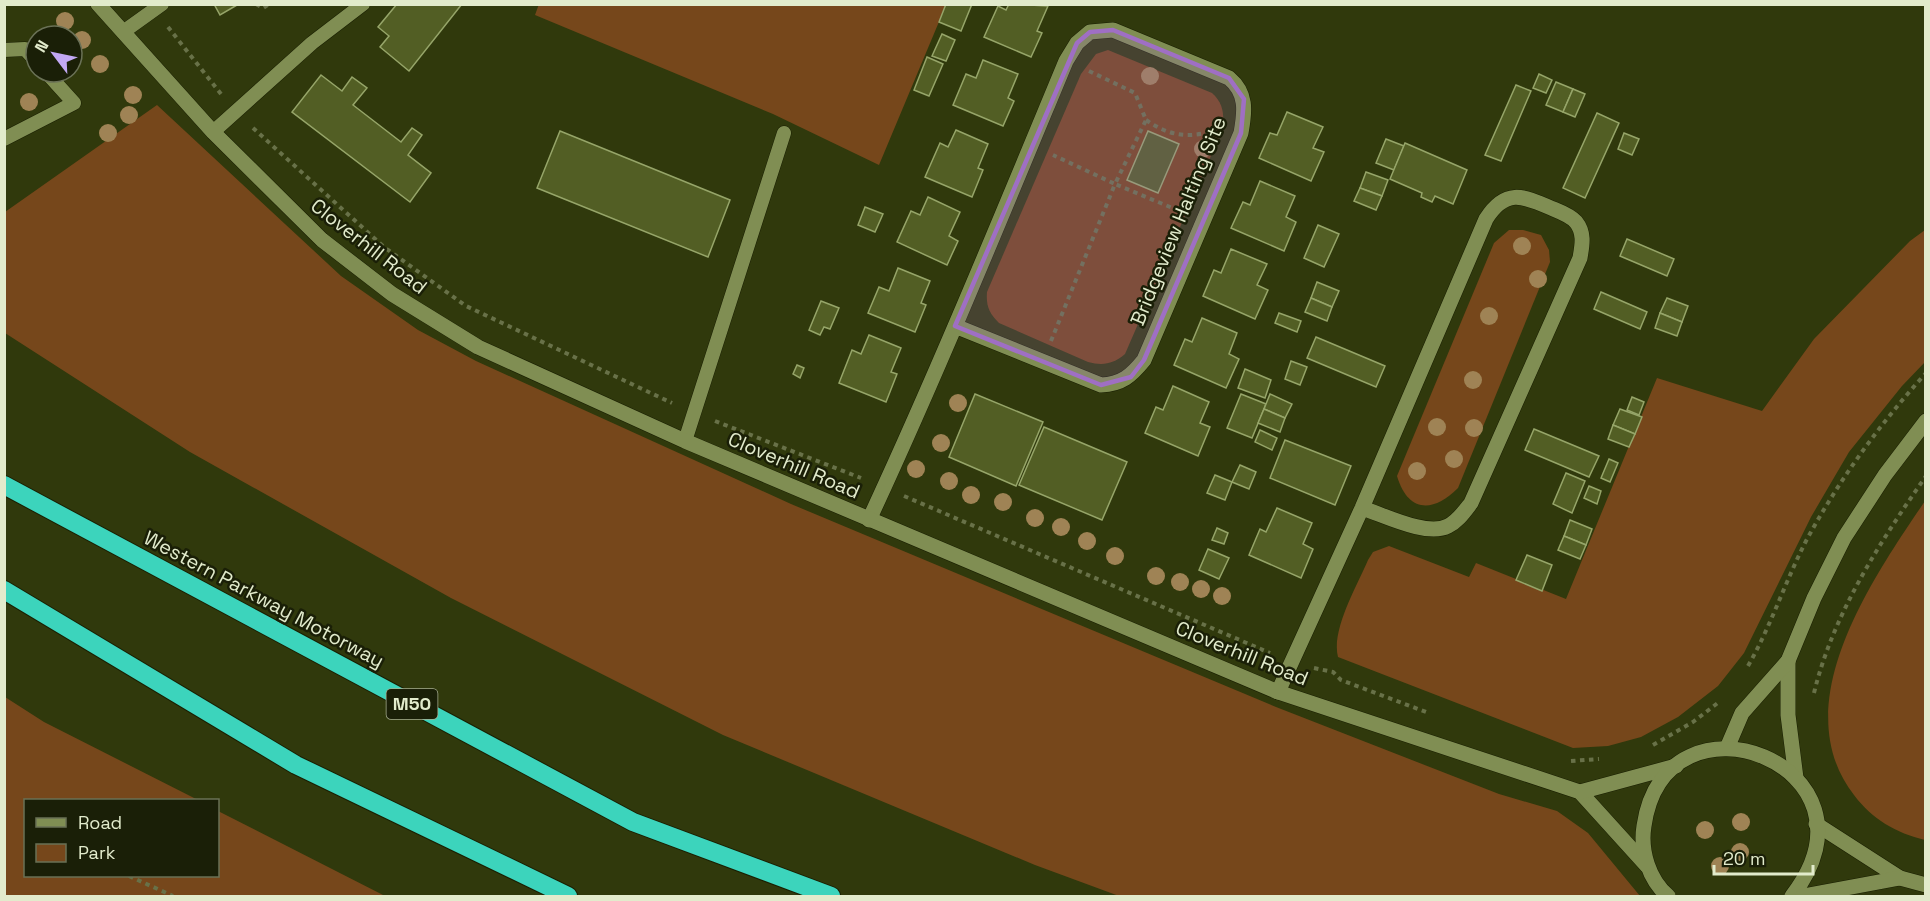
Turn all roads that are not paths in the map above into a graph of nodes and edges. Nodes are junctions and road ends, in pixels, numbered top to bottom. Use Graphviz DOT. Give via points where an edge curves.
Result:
graph roads {
  1 [pos="98,4"];
  2 [pos="162,4"];
  3 [pos="363,4"];
  4 [pos="123,32"];
  5 [pos="24,49"];
  6 [pos="4,50"];
  7 [pos="57,84"];
  8 [pos="213,132"];
  9 [pos="784,133"];
  10 [pos="4,139"];
  11 [pos="955,326"];
  12 [pos="1926,421"];
  13 [pos="685,441"];
  14 [pos="4,485"];
  15 [pos="1362,508"];
  16 [pos="869,520"];
  17 [pos="4,590"];
  18 [pos="1788,661"];
  19 [pos="1278,693"];
  20 [pos="1727,748"];
  21 [pos="1677,765"];
  22 [pos="1796,778"];
  23 [pos="1580,792"];
  24 [pos="1816,824"];
  25 [pos="1647,866"];
  26 [pos="1900,878"];
  27 [pos="1926,885"];
  28 [pos="568,897"];
  29 [pos="831,897"];
  30 [pos="1668,897"];
  31 [pos="1792,897"];
  32 [pos="1803,897"];
  1 -- 4 [label="street, Cloverhill Road"];
  2 -- 4 [label="lane"];
  3 -- 8 [label="lane" via="312,43"];
  4 -- 8 [label="street, Cloverhill Road"];
  5 -- 6 [label="lane"];
  7 -- 10 [label="lane" via="74,103"];
  8 -- 13 [label="street, Cloverhill Road" via="308,227 392,294 478,347"];
  9 -- 13 [label="lane"];
  11 -- 11 [label="street, Bridgeview Halting Site" via="1077,43 1090,32 1113,30 1238,85 1244,99 1241,133 1144,360 1131,377 1113,385 1101,385"];
  11 -- 16 [label="street, Bridgeview Halting Site"];
  12 -- 18 [label="street" via="1844,538"];
  13 -- 16 [label="street, Cloverhill Road"];
  14 -- 29 [label="highway, Western Parkway Motorway / M50" via="633,822"];
  15 -- 15 [label="street" via="1431,531 1459,519 1471,503 1580,258 1583,239 1575,221 1529,198 1510,197 1495,204"];
  15 -- 19 [label="street"];
  16 -- 19 [label="street, Cloverhill Road"];
  17 -- 28 [label="highway" via="296,765"];
  18 -- 20 [label="street" via="1742,713"];
  18 -- 22 [label="street" via="1788,715"];
  19 -- 23 [label="street, Cloverhill Road"];
  20 -- 21 [label="street" via="1700,753"];
  20 -- 22 [label="street" via="1752,751"];
  21 -- 23 [label="street"];
  21 -- 25 [label="street" via="1658,785 1646,809 1642,837"];
  22 -- 24 [label="street" via="1809,799"];
  23 -- 25 [label="street, Cloverhill Road"];
  24 -- 26 [label="street"];
  24 -- 31 [label="street" via="1816,851 1807,877"];
  25 -- 30 [label="street"];
  26 -- 27 [label="street"];
  26 -- 32 [label="street"];
}
